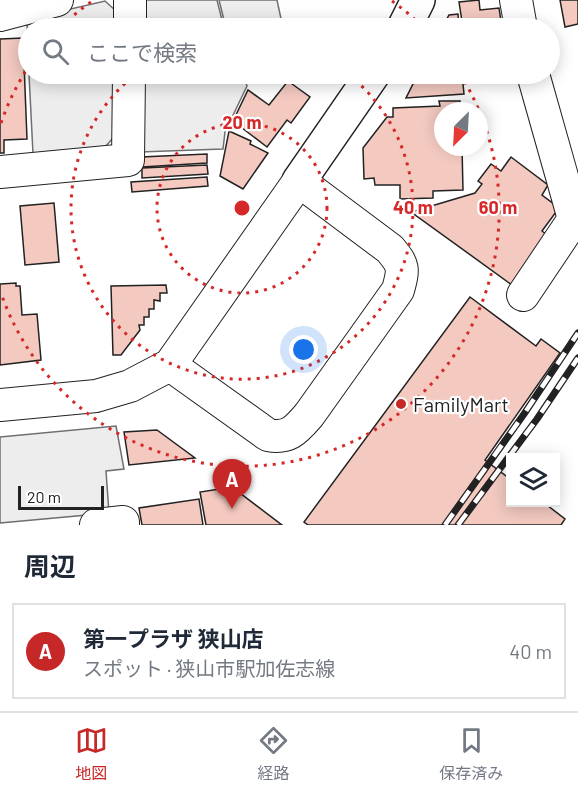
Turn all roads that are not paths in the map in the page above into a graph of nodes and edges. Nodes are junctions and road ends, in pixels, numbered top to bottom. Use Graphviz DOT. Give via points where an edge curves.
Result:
graph roads {
  1 [pos="57,0"];
  2 [pos="130,0"];
  3 [pos="418,0"];
  4 [pos="516,0"];
  5 [pos="0,15"];
  6 [pos="130,18"];
  7 [pos="409,18"];
  8 [pos="519,18"];
  9 [pos="129,84"];
  10 [pos="366,84"];
  11 [pos="536,84"];
  12 [pos="0,172"];
  13 [pos="299,181"];
  14 [pos="523,295"];
  15 [pos="170,365"];
  16 [pos="0,405"];
  17 [pos="96,525"];
  18 [pos="123,525"];
  1 -- 5 [label="street"];
  2 -- 6 [label="street"];
  3 -- 7 [label="main road"];
  4 -- 8 [label="street"];
  9 -- 12 [label="street" via="128,160"];
  10 -- 13 [label="main road"];
  11 -- 14 [label="street" via="574,219"];
  13 -- 15 [label="street"];
  13 -- 15 [label="street" via="390,249 402,264 398,290 309,415 287,436 268,435"];
  15 -- 16 [label="street" via="130,386 96,396"];
  17 -- 18 [label="street"];
}
